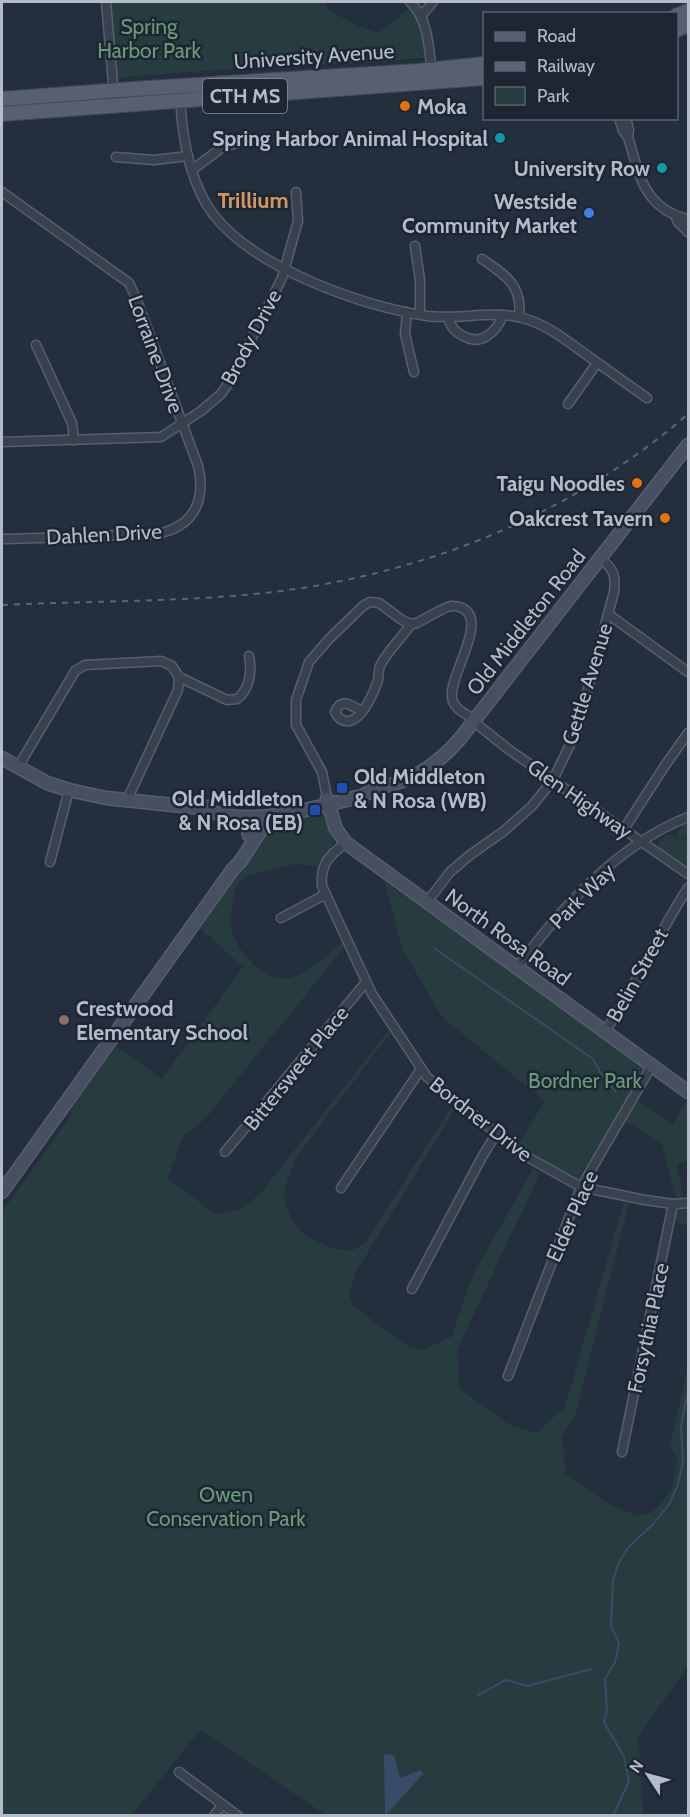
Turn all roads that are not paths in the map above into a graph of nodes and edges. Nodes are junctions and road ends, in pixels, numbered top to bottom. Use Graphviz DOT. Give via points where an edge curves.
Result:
graph roads {
  1 [pos="106,2"];
  2 [pos="410,2"];
  3 [pos="433,2"];
  4 [pos="422,15"];
  5 [pos="483,63"];
  6 [pos="400,72"];
  7 [pos="483,76"];
  8 [pos="432,77"];
  9 [pos="349,89"];
  10 [pos="180,93"];
  11 [pos="114,97"];
  12 [pos="2,99"];
  13 [pos="2,114"];
  14 [pos="619,120"];
  15 [pos="626,120"];
  16 [pos="628,137"];
  17 [pos="257,139"];
  18 [pos="188,156"];
  19 [pos="116,157"];
  20 [pos="192,170"];
  21 [pos="2,192"];
  22 [pos="296,192"];
  23 [pos="675,215"];
  24 [pos="688,220"];
  25 [pos="688,232"];
  26 [pos="415,246"];
  27 [pos="482,258"];
  28 [pos="285,268"];
  29 [pos="407,312"];
  30 [pos="420,314"];
  31 [pos="503,315"];
  32 [pos="519,317"];
  33 [pos="448,318"];
  34 [pos="36,345"];
  35 [pos="597,363"];
  36 [pos="414,372"];
  37 [pos="647,398"];
  38 [pos="568,404"];
  39 [pos="182,424"];
  40 [pos="74,440"];
  41 [pos="2,442"];
  42 [pos="688,446"];
  43 [pos="196,506"];
  44 [pos="2,539"];
  45 [pos="601,559"];
  46 [pos="608,614"];
  47 [pos="411,624"];
  48 [pos="249,656"];
  49 [pos="688,672"];
  50 [pos="179,677"];
  51 [pos="361,711"];
  52 [pos="474,720"];
  53 [pos="688,734"];
  54 [pos="2,758"];
  55 [pos="18,767"];
  56 [pos="553,780"];
  57 [pos="69,790"];
  58 [pos="127,800"];
  59 [pos="328,800"];
  60 [pos="201,808"];
  61 [pos="266,814"];
  62 [pos="242,817"];
  63 [pos="688,817"];
  64 [pos="624,829"];
  65 [pos="249,835"];
  66 [pos="641,841"];
  67 [pos="346,843"];
  68 [pos="50,862"];
  69 [pos="233,869"];
  70 [pos="688,874"];
  71 [pos="688,888"];
  72 [pos="326,894"];
  73 [pos="427,902"];
  74 [pos="281,918"];
  75 [pos="517,968"];
  76 [pos="366,982"];
  77 [pos="605,1031"];
  78 [pos="652,1065"];
  79 [pos="421,1070"];
  80 [pos="688,1090"];
  81 [pos="496,1134"];
  82 [pos="225,1152"];
  83 [pos="581,1187"];
  84 [pos="341,1188"];
  85 [pos="2,1192"];
  86 [pos="688,1203"];
  87 [pos="673,1204"];
  88 [pos="412,1289"];
  89 [pos="508,1376"];
  90 [pos="622,1452"];
  91 [pos="179,1772"];
  92 [pos="222,1805"];
  93 [pos="214,1815"];
  94 [pos="238,1815"];
  1 -- 11 [label="street"];
  2 -- 4 [label="street"];
  3 -- 4 [label="street"];
  4 -- 8 [label="street"];
  5 -- 8 [label="main road, University Avenue / CTH MS"];
  6 -- 8 [label="main road, University Avenue / CTH MS"];
  6 -- 9 [label="main road" via="356,82"];
  6 -- 10 [label="main road, University Avenue / CTH MS"];
  7 -- 8 [label="main road, University Avenue / CTH MS" via="470,80"];
  8 -- 9 [label="main road, University Avenue / CTH MS"];
  9 -- 10 [label="main road, University Avenue / CTH MS"];
  10 -- 11 [label="main road, University Avenue / CTH MS"];
  10 -- 18 [label="street"];
  11 -- 12 [label="main road, University Avenue / CTH MS"];
  11 -- 13 [label="main road, University Avenue / CTH MS"];
  14 -- 16 [label="street"];
  15 -- 16 [label="street"];
  16 -- 23 [label="street" via="644,189"];
  17 -- 20 [label="street" via="224,146"];
  18 -- 19 [label="street" via="154,160"];
  18 -- 20 [label="street"];
  20 -- 28 [label="street" via="205,200 224,225"];
  21 -- 39 [label="street, Lorraine Drive" via="129,283"];
  22 -- 28 [label="street, Brody Drive" via="298,221"];
  23 -- 24 [label="street"];
  23 -- 25 [label="street"];
  26 -- 30 [label="street"];
  27 -- 32 [label="street" via="513,285 519,299"];
  28 -- 29 [label="street" via="346,295"];
  28 -- 39 [label="street, Brody Drive" via="230,381 221,394"];
  29 -- 30 [label="street"];
  29 -- 36 [label="street" via="405,334"];
  30 -- 33 [label="street"];
  31 -- 32 [label="street"];
  31 -- 33 [label="street"];
  31 -- 33 [label="street" via="487,338 478,340 455,331"];
  32 -- 35 [label="street" via="552,330"];
  34 -- 40 [label="street" via="72,423"];
  35 -- 37 [label="street"];
  35 -- 38 [label="street"];
  39 -- 40 [label="street, Brody Drive" via="161,437"];
  39 -- 43 [label="street, Lorraine Drive" via="200,474"];
  40 -- 41 [label="street, Brody Drive"];
  42 -- 45 [label="street, Old Middleton Road"];
  43 -- 44 [label="street, Dahlen Drive" via="183,524 156,534"];
  45 -- 46 [label="street, Gettle Avenue" via="615,574"];
  45 -- 52 [label="street, Old Middleton Road"];
  46 -- 49 [label="street"];
  46 -- 56 [label="street, Gettle Avenue" via="577,730"];
  47 -- 51 [label="street" via="380,666 368,704"];
  47 -- 52 [label="street, Glen Highway" via="452,606 463,608 472,618 452,694 455,706"];
  47 -- 59 [label="street" via="380,603 370,602 309,662 296,700 296,725 322,772"];
  48 -- 50 [label="street" via="250,678 237,699 227,700"];
  50 -- 55 [label="street" via="172,666 161,661 80,667"];
  50 -- 58 [label="street" via="178,690"];
  52 -- 56 [label="street, Glen Highway"];
  52 -- 59 [label="street, Old Middleton Road" via="450,750 413,777 362,796"];
  53 -- 64 [label="street"];
  54 -- 55 [label="street, Old Middleton Road"];
  55 -- 57 [label="street, Old Middleton Road"];
  56 -- 64 [label="street, Glen Highway"];
  56 -- 73 [label="street, Gettle Avenue" via="532,806 450,873"];
  57 -- 58 [label="street, Old Middleton Road"];
  57 -- 68 [label="street"];
  58 -- 60 [label="street, Old Middleton Road"];
  59 -- 61 [label="street, Old Middleton Road"];
  59 -- 67 [label="street, North Rosa Road" via="336,829"];
  60 -- 61 [label="street, Old Middleton Road"];
  60 -- 62 [label="street, Old Middleton Road"];
  61 -- 62 [label="street, Old Middleton Road"];
  61 -- 65 [label="street"];
  61 -- 69 [label="street"];
  62 -- 65 [label="street"];
  63 -- 66 [label="street, Park Way"];
  64 -- 66 [label="street, Glen Highway"];
  65 -- 69 [label="street"];
  66 -- 70 [label="street, Glen Highway"];
  66 -- 75 [label="street, Park Way" via="584,890"];
  67 -- 72 [label="street, Bordner Drive" via="332,854 322,870"];
  67 -- 73 [label="street, North Rosa Road"];
  69 -- 85 [label="street"];
  71 -- 77 [label="street, Belin Street"];
  72 -- 74 [label="street"];
  72 -- 76 [label="street, Bordner Drive"];
  73 -- 75 [label="street, North Rosa Road"];
  75 -- 77 [label="street, North Rosa Road"];
  76 -- 79 [label="street, Bordner Drive"];
  76 -- 82 [label="street, Bittersweet Place"];
  77 -- 78 [label="street, North Rosa Road"];
  78 -- 80 [label="street, North Rosa Road"];
  78 -- 83 [label="street, Elder Place"];
  79 -- 81 [label="street, Bordner Drive"];
  79 -- 84 [label="street"];
  81 -- 83 [label="street, Bordner Drive" via="522,1154"];
  81 -- 88 [label="street"];
  83 -- 87 [label="street, Bordner Drive"];
  83 -- 89 [label="street, Elder Place"];
  86 -- 87 [label="street, Bordner Drive"];
  87 -- 90 [label="street, Forsythia Place"];
  91 -- 92 [label="street"];
  92 -- 93 [label="street"];
  92 -- 94 [label="street"];
}
